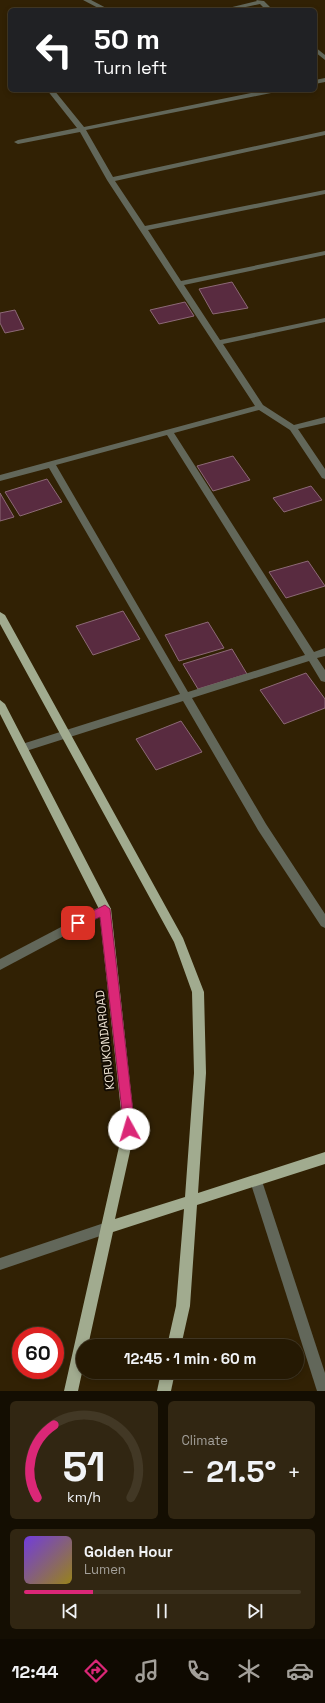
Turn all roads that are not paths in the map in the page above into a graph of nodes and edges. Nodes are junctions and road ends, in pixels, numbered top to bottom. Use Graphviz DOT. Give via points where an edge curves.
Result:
graph roads {
  1 [pos="86,0"];
  2 [pos="260,1"];
  3 [pos="103,8"];
  4 [pos="231,8"];
  5 [pos="268,8"];
  6 [pos="317,52"];
  7 [pos="325,58"];
  8 [pos="54,92"];
  9 [pos="266,92"];
  10 [pos="82,129"];
  11 [pos="325,133"];
  12 [pos="18,142"];
  13 [pos="111,180"];
  14 [pos="325,192"];
  15 [pos="143,229"];
  16 [pos="325,253"];
  17 [pos="179,284"];
  18 [pos="325,320"];
  19 [pos="218,342"];
  20 [pos="260,407"];
  21 [pos="325,420"];
  22 [pos="293,428"];
  23 [pos="169,432"];
  24 [pos="51,464"];
  25 [pos="325,476"];
  26 [pos="0,478"];
  27 [pos="0,615"];
  28 [pos="325,652"];
  29 [pos="311,656"];
  30 [pos="325,678"];
  31 [pos="186,696"];
  32 [pos="0,704"];
  33 [pos="66,735"];
  34 [pos="22,748"];
  35 [pos="105,909"];
  36 [pos="325,923"];
  37 [pos="0,965"];
  38 [pos="325,1158"];
  39 [pos="256,1180"];
  40 [pos="191,1201"];
  41 [pos="107,1228"];
  42 [pos="0,1264"];
  43 [pos="176,1339"];
  44 [pos="167,1379"];
  45 [pos="71,1391"];
  46 [pos="164,1391"];
  47 [pos="324,1391"];
  1 -- 3 [label="street"];
  2 -- 4 [label="street"];
  2 -- 5 [label="street"];
  6 -- 7 [label="street"];
  8 -- 10 [label="street"];
  9 -- 10 [label="street"];
  10 -- 12 [label="street"];
  10 -- 13 [label="street"];
  11 -- 13 [label="street"];
  13 -- 15 [label="street"];
  14 -- 15 [label="street"];
  15 -- 17 [label="street"];
  16 -- 17 [label="street"];
  17 -- 19 [label="street"];
  18 -- 19 [label="street"];
  19 -- 20 [label="street"];
  20 -- 22 [label="street"];
  20 -- 23 [label="street"];
  21 -- 22 [label="street"];
  22 -- 25 [label="street"];
  23 -- 24 [label="street"];
  23 -- 29 [label="street"];
  24 -- 26 [label="street"];
  24 -- 31 [label="street"];
  27 -- 33 [label="main road"];
  28 -- 29 [label="street"];
  29 -- 30 [label="street"];
  29 -- 31 [label="street"];
  31 -- 33 [label="street"];
  31 -- 36 [label="street" via="262,827"];
  32 -- 34 [label="main road, KORUKONDAROAD"];
  33 -- 34 [label="street"];
  33 -- 40 [label="main road" via="179,940 198,992 200,1073"];
  34 -- 35 [label="main road, KORUKONDAROAD"];
  35 -- 37 [label="street"];
  35 -- 41 [label="main road, KORUKONDAROAD" via="129,1129"];
  38 -- 39 [label="main road"];
  39 -- 40 [label="main road"];
  39 -- 47 [label="street"];
  40 -- 41 [label="main road"];
  40 -- 43 [label="main road" via="183,1306"];
  41 -- 42 [label="street"];
  41 -- 45 [label="main road, KORUKONDAROAD"];
  44 -- 46 [label="main road"];
}
